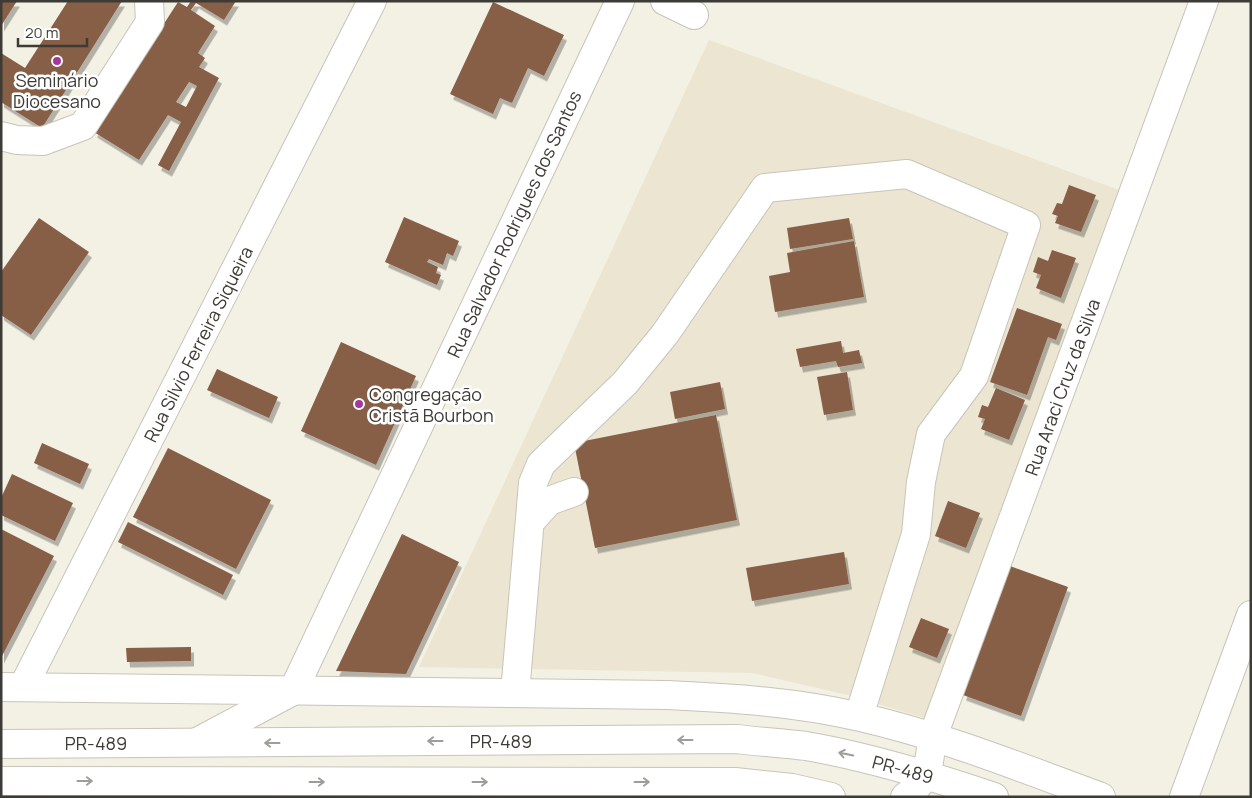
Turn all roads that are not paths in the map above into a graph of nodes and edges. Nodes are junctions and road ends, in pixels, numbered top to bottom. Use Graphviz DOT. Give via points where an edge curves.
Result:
graph roads {
  1 [pos="149,1"];
  2 [pos="372,1"];
  3 [pos="620,1"];
  4 [pos="665,1"];
  5 [pos="1204,1"];
  6 [pos="694,15"];
  7 [pos="1,136"];
  8 [pos="574,492"];
  9 [pos="530,522"];
  10 [pos="1251,615"];
  11 [pos="12,687"];
  12 [pos="292,691"];
  13 [pos="515,693"];
  14 [pos="859,716"];
  15 [pos="933,736"];
  16 [pos="194,743"];
  17 [pos="1,744"];
  18 [pos="926,774"];
  19 [pos="1,781"];
  20 [pos="43,789"];
  21 [pos="807,794"];
  22 [pos="905,797"];
  23 [pos="994,797"];
  24 [pos="1101,797"];
  25 [pos="1184,797"];
  1 -- 7 [label="street" via="150,22 84,126 43,141"];
  2 -- 11 [label="street, Rua Silvio Ferreira Siqueira"];
  3 -- 12 [label="street, Rua Salvador Rodrigues dos Santos"];
  4 -- 6 [label="street"];
  5 -- 15 [label="street, Rua Araci Cruz da Silva"];
  8 -- 9 [label="street" via="549,501"];
  9 -- 13 [label="street"];
  9 -- 14 [label="street" via="533,483 541,464 625,383 766,188 906,174 1026,225 974,376 930,434 916,534"];
  10 -- 25 [label="street"];
  11 -- 12 [label="street"];
  12 -- 13 [label="street"];
  12 -- 16 [label="street"];
  13 -- 14 [label="street" via="667,694 742,699"];
  14 -- 15 [label="street"];
  15 -- 18 [label="street, Rua Araci Cruz da Silva"];
  15 -- 24 [label="street"];
  16 -- 17 [label="street, PR-489 / PR-489"];
  18 -- 16 [label="street, PR-489 / PR-489, one-way" via="804,746 737,739"];
  18 -- 22 [label="street"];
  18 -- 23 [label="street, PR-489 / PR-489"];
  19 -- 20 [label="street"];
  20 -- 21 [label="street, one-way" via="735,782"];
}
